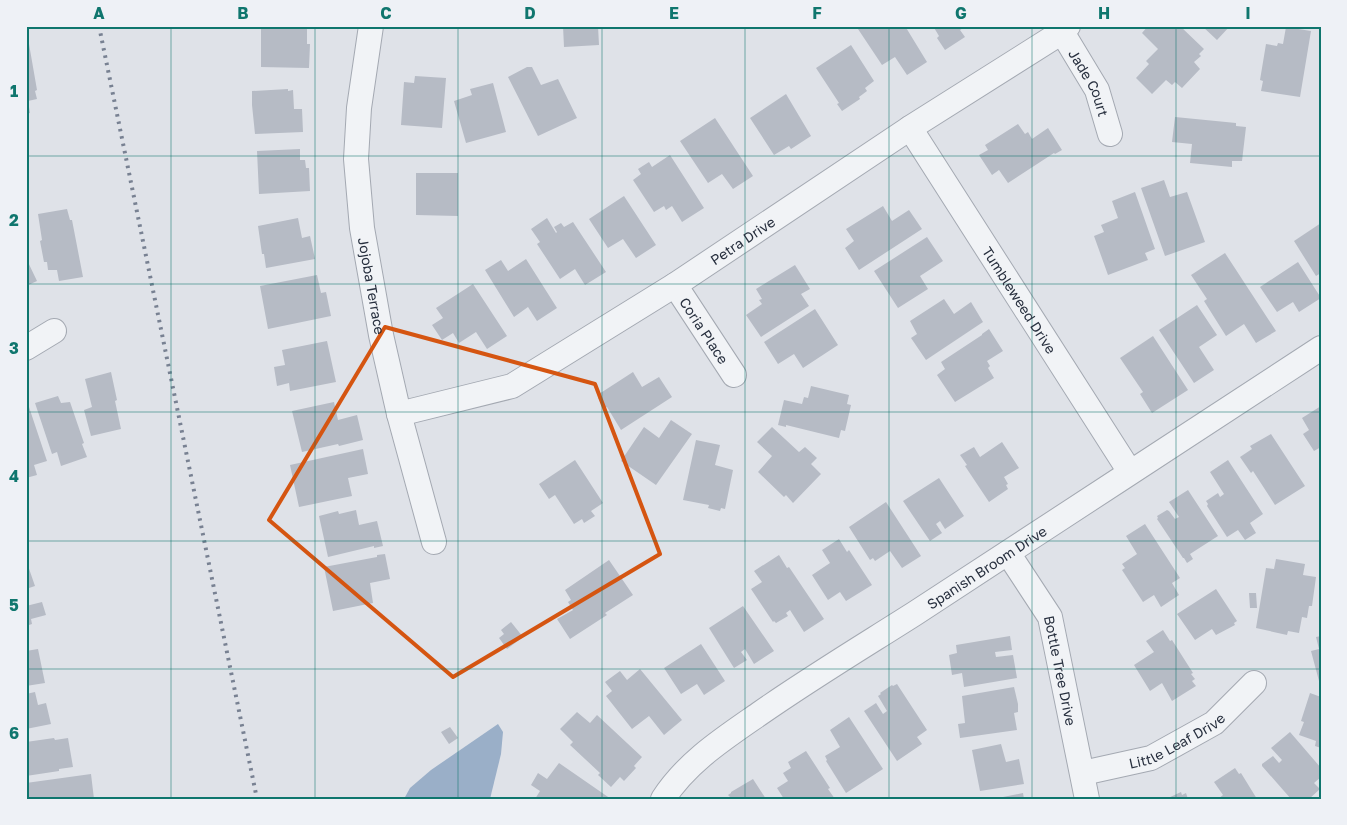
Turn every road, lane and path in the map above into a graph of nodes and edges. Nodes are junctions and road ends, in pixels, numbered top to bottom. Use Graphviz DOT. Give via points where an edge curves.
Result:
graph roads {
  1 [pos="371,26"];
  2 [pos="1065,29"];
  3 [pos="910,128"];
  4 [pos="1110,134"];
  5 [pos="675,285"];
  6 [pos="54,331"];
  7 [pos="26,348"];
  8 [pos="1321,348"];
  9 [pos="734,375"];
  10 [pos="398,414"];
  11 [pos="1130,472"];
  12 [pos="434,542"];
  13 [pos="1008,553"];
  14 [pos="1254,683"];
  15 [pos="1083,773"];
  16 [pos="663,799"];
  17 [pos="1087,799"];
  1 -- 10 [label="street, Jojoba Terrace" via="359,108 356,158 362,228"];
  2 -- 3 [label="street, Petra Drive"];
  2 -- 4 [label="street, Jade Court" via="1097,90"];
  3 -- 5 [label="street, Petra Drive"];
  3 -- 11 [label="street, Tumbleweed Drive"];
  5 -- 9 [label="street, Coria Place"];
  5 -- 10 [label="street, Petra Drive" via="512,386"];
  6 -- 7 [label="street"];
  8 -- 11 [label="street, Spanish Broom Drive"];
  10 -- 12 [label="street, Jojoba Terrace"];
  11 -- 13 [label="street, Spanish Broom Drive"];
  13 -- 15 [label="street, Bottle Tree Drive" via="1050,617"];
  13 -- 16 [label="street, Spanish Broom Drive" via="777,701 707,750"];
  14 -- 15 [label="street, Little Leaf Drive" via="1214,724 1151,758"];
  15 -- 17 [label="street, Bottle Tree Drive"];
}
